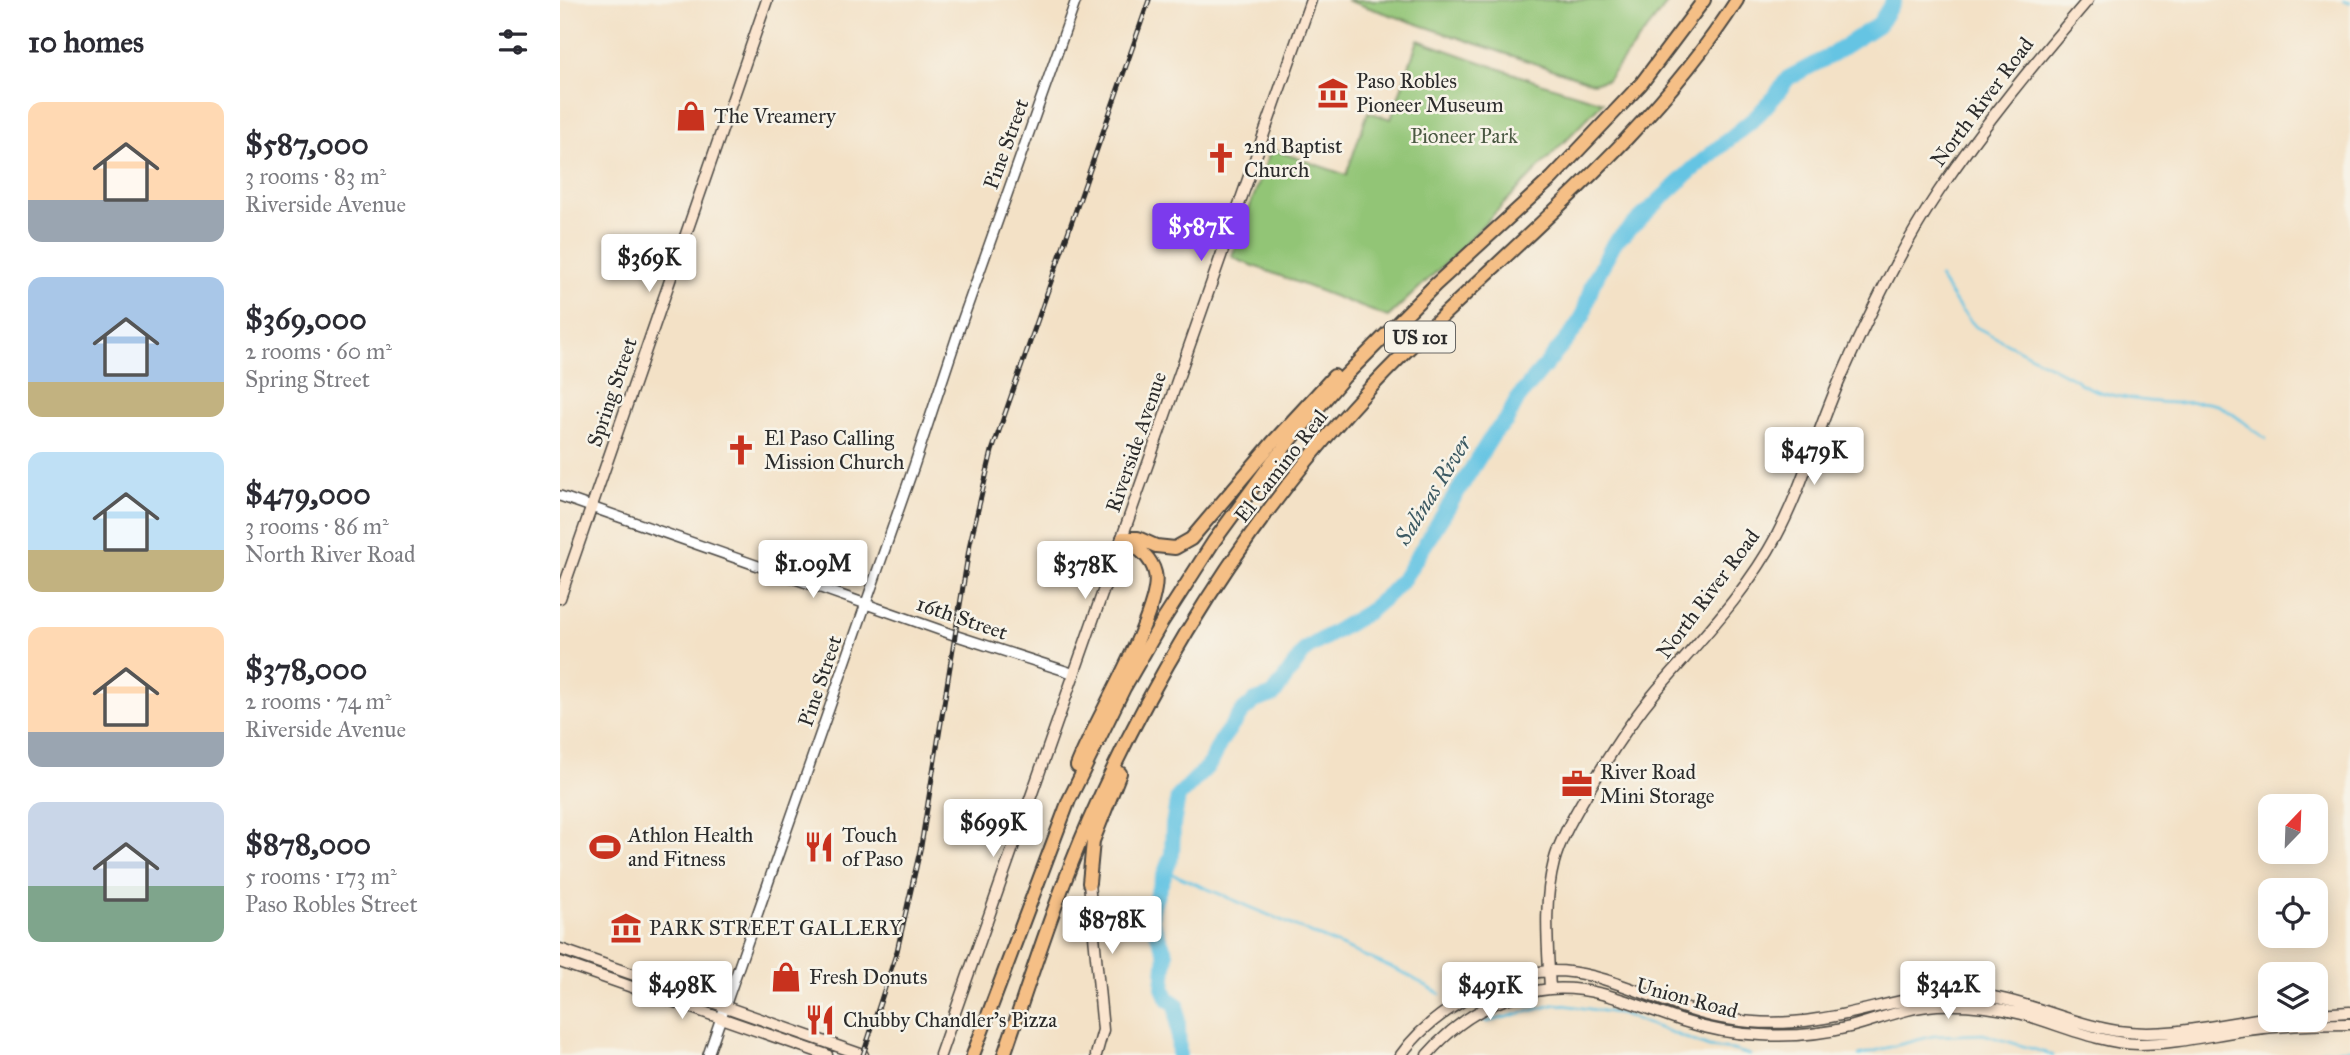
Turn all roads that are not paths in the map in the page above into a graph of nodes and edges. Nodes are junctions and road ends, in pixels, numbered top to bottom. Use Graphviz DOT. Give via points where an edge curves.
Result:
graph roads {
  1 [pos="767,0"];
  2 [pos="1076,0"];
  3 [pos="1311,0"];
  4 [pos="1704,0"];
  5 [pos="1737,0"];
  6 [pos="2088,0"];
  7 [pos="1435,285"];
  8 [pos="560,496"];
  9 [pos="592,507"];
  10 [pos="1123,538"];
  11 [pos="560,598"];
  12 [pos="865,603"];
  13 [pos="1075,674"];
  14 [pos="1143,707"];
  15 [pos="1069,800"];
  16 [pos="1089,883"];
  17 [pos="560,949"];
  18 [pos="560,962"];
  19 [pos="1549,971"];
  20 [pos="1550,989"];
  21 [pos="725,1006"];
  22 [pos="2350,1012"];
  23 [pos="2328,1013"];
  24 [pos="721,1018"];
  25 [pos="2258,1019"];
  26 [pos="2350,1024"];
  27 [pos="708,1055"];
  28 [pos="827,1055"];
  29 [pos="863,1055"];
  30 [pos="940,1055"];
  31 [pos="973,1055"];
  32 [pos="1004,1055"];
  33 [pos="1096,1055"];
  34 [pos="1399,1055"];
  35 [pos="1427,1055"];
  1 -- 9 [label="main road, Spring Street"];
  2 -- 12 [label="street, Pine Street"];
  3 -- 10 [label="main road, Riverside Avenue"];
  4 -- 7 [label="highway, El Camino Real / US 101" via="1641,85 1552,178"];
  5 -- 14 [label="highway, El Camino Real / US 101" via="1678,80 1619,148 1426,331 1318,447 1231,562"];
  6 -- 19 [label="main road, North River Road" via="2035,62 1939,192 1841,376 1790,508 1765,557 1623,736 1573,816 1551,877"];
  7 -- 10 [label="highway" via="1420,291 1343,367 1191,539 1175,548"];
  7 -- 15 [label="highway, El Camino Real / US 101" via="1321,404 1214,541 1124,688"];
  8 -- 9 [label="street, 16th Street"];
  9 -- 11 [label="main road, Spring Street"];
  9 -- 12 [label="street, 16th Street"];
  10 -- 13 [label="main road, Riverside Avenue"];
  10 -- 15 [label="highway" via="1150,563 1155,593 1078,761"];
  12 -- 13 [label="street, 16th Street"];
  12 -- 21 [label="street, Pine Street"];
  13 -- 30 [label="main road, Riverside Avenue"];
  14 -- 16 [label="highway" via="1135,740 1093,841"];
  14 -- 32 [label="highway, El Camino Real / US 101" via="1072,862"];
  15 -- 31 [label="highway, El Camino Real / US 101"];
  16 -- 33 [label="main road" via="1103,1030"];
  17 -- 21 [label="main road"];
  18 -- 24 [label="main road"];
  19 -- 20 [label="main road, North River Road"];
  19 -- 25 [label="main road, Union Road" via="1593,977 1703,1014 1756,1022 1819,1019 1917,997 1959,994 2001,998 2118,1031 2175,1032"];
  19 -- 34 [label="main road" via="1515,978 1464,1000 1423,1029"];
  20 -- 26 [label="main road, Union Road" via="1601,994 1686,1022 1759,1035 1830,1031 1939,1005 2021,1014 2078,1033 2139,1044 2285,1026"];
  20 -- 35 [label="main road" via="1478,1011 1457,1024"];
  21 -- 24 [label="street, Pine Street"];
  21 -- 29 [label="main road"];
  22 -- 23 [label="main road"];
  24 -- 27 [label="street, Pine Street"];
  24 -- 28 [label="main road"];
}
